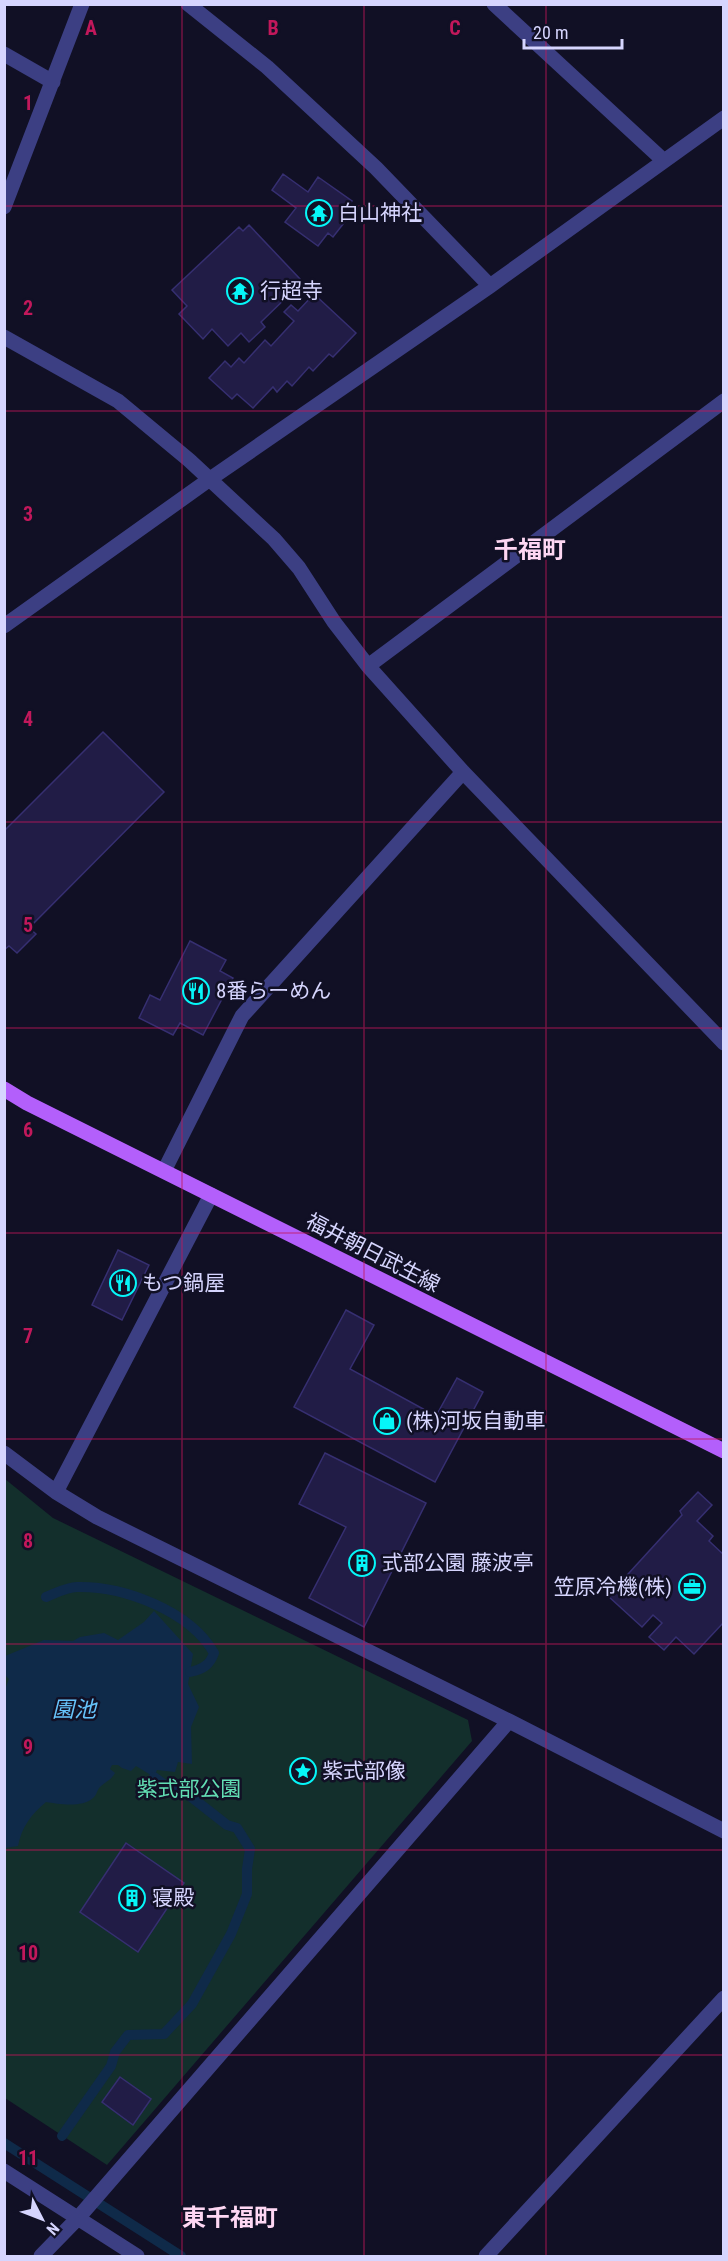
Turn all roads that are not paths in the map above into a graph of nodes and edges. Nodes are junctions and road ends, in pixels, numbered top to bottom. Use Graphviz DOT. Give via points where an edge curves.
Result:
graph roads {
  1 [pos="82,4"];
  2 [pos="188,4"];
  3 [pos="494,4"];
  4 [pos="4,54"];
  5 [pos="53,82"];
  6 [pos="723,118"];
  7 [pos="663,160"];
  8 [pos="4,207"];
  9 [pos="490,286"];
  10 [pos="4,337"];
  11 [pos="723,401"];
  12 [pos="210,479"];
  13 [pos="4,626"];
  14 [pos="368,666"];
  15 [pos="463,772"];
  16 [pos="723,1043"];
  17 [pos="4,1089"];
  18 [pos="164,1171"];
  19 [pos="211,1195"];
  20 [pos="723,1451"];
  21 [pos="4,1453"];
  22 [pos="56,1492"];
  23 [pos="509,1721"];
  24 [pos="723,1832"];
  25 [pos="723,1998"];
  26 [pos="4,2171"];
  27 [pos="78,2218"];
  28 [pos="41,2256"];
  29 [pos="137,2256"];
  30 [pos="486,2256"];
  1 -- 5 [label="street"];
  2 -- 9 [label="street" via="267,67 376,168"];
  3 -- 7 [label="street"];
  4 -- 5 [label="street"];
  5 -- 8 [label="street"];
  6 -- 7 [label="street"];
  7 -- 9 [label="street"];
  9 -- 12 [label="street"];
  10 -- 12 [label="street" via="118,401"];
  11 -- 14 [label="street"];
  12 -- 13 [label="street"];
  12 -- 14 [label="street" via="274,538"];
  14 -- 15 [label="street"];
  15 -- 16 [label="street"];
  15 -- 18 [label="street" via="242,1016"];
  17 -- 18 [label="main road, 福井朝日武生線"];
  18 -- 19 [label="main road, 福井朝日武生線"];
  19 -- 20 [label="main road, 福井朝日武生線"];
  19 -- 22 [label="street"];
  21 -- 22 [label="street"];
  22 -- 23 [label="street" via="97,1517"];
  23 -- 24 [label="street"];
  23 -- 27 [label="street"];
  25 -- 30 [label="street"];
  26 -- 27 [label="street"];
  27 -- 28 [label="street"];
  27 -- 29 [label="street"];
}
